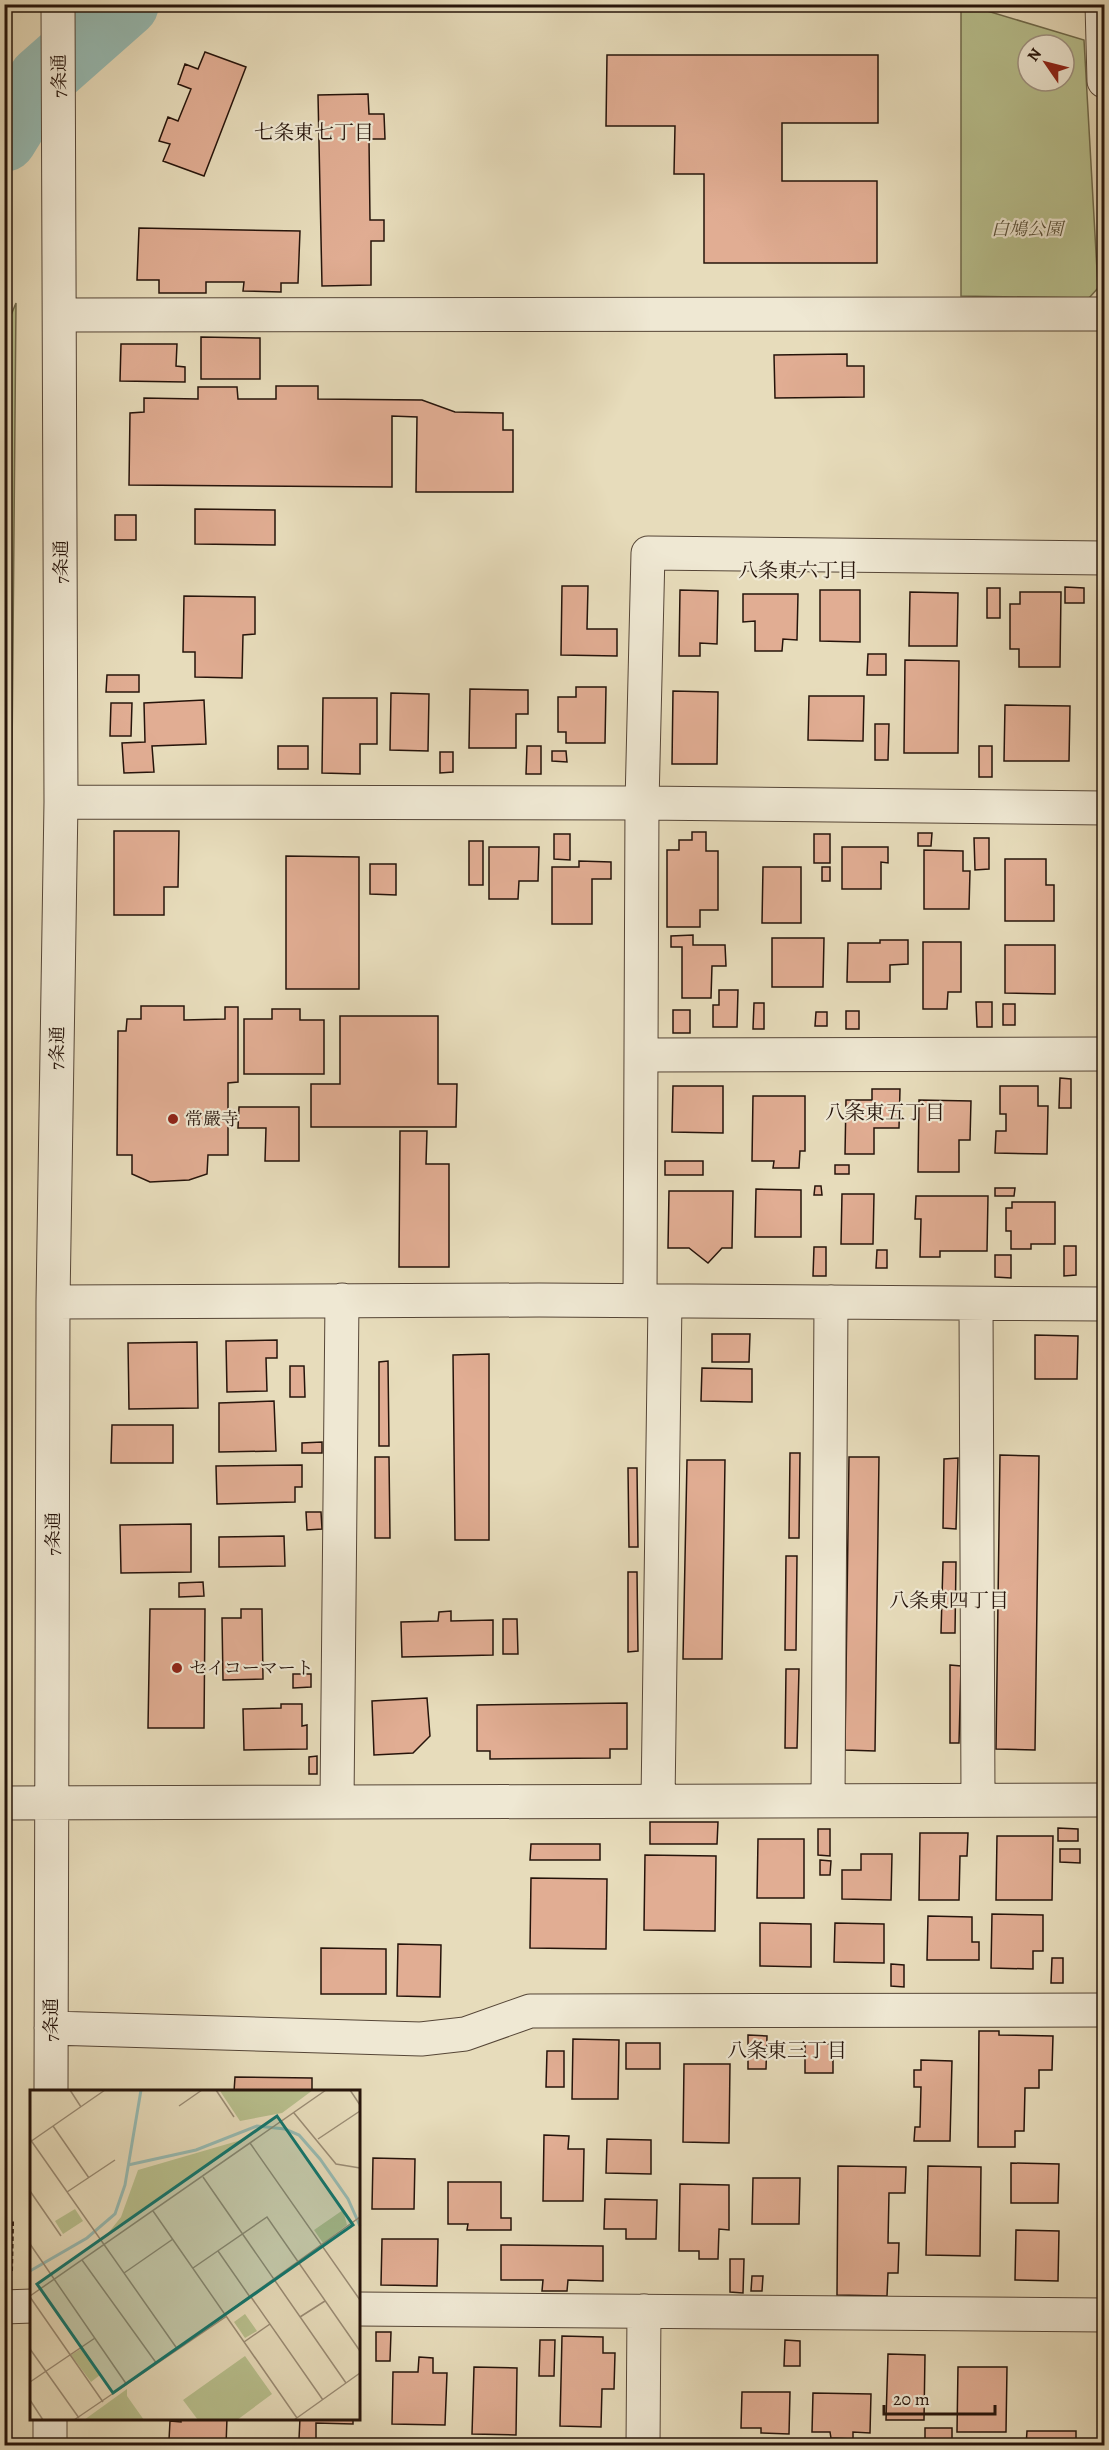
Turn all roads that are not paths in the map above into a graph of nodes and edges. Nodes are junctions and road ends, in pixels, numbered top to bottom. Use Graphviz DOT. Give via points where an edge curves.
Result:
graph roads {
  1 [pos="58,4"];
  2 [pos="1102,7"];
  3 [pos="1104,81"];
  4 [pos="1104,314"];
  5 [pos="60,315"];
  6 [pos="1104,558"];
  7 [pos="62,802"];
  8 [pos="642,802"];
  9 [pos="1104,807"];
  10 [pos="1104,1054"];
  11 [pos="642,1055"];
  12 [pos="342,1300"];
  13 [pos="652,1301"];
  14 [pos="53,1302"];
  15 [pos="831,1302"];
  16 [pos="976,1304"];
  17 [pos="1104,1304"];
  18 [pos="978,1800"];
  19 [pos="1104,1800"];
  20 [pos="658,1801"];
  21 [pos="828,1801"];
  22 [pos="51,1802"];
  23 [pos="337,1802"];
  24 [pos="4,1803"];
  25 [pos="1104,2010"];
  26 [pos="51,2028"];
  27 [pos="51,2090"];
  28 [pos="30,2306"];
  29 [pos="4,2307"];
  30 [pos="360,2309"];
  31 [pos="644,2311"];
  32 [pos="1104,2315"];
  33 [pos="50,2420"];
  34 [pos="50,2445"];
  35 [pos="643,2445"];
  1 -- 5 [label="street, 7条通"];
  2 -- 3 [label="street"];
  4 -- 5 [label="street"];
  5 -- 7 [label="street, 7条通"];
  6 -- 8 [label="street" via="648,553"];
  7 -- 8 [label="street"];
  7 -- 14 [label="street, 7条通"];
  8 -- 9 [label="street"];
  8 -- 11 [label="street"];
  10 -- 11 [label="street"];
  11 -- 13 [label="street"];
  12 -- 13 [label="street"];
  12 -- 14 [label="street"];
  12 -- 23 [label="street"];
  13 -- 15 [label="street"];
  13 -- 20 [label="street"];
  14 -- 22 [label="street, 7条通"];
  15 -- 16 [label="street"];
  15 -- 21 [label="street"];
  16 -- 17 [label="street"];
  16 -- 18 [label="street"];
  18 -- 19 [label="street"];
  18 -- 21 [label="street"];
  20 -- 21 [label="street"];
  20 -- 23 [label="street"];
  22 -- 23 [label="street"];
  22 -- 24 [label="street"];
  22 -- 26 [label="street, 7条通"];
  25 -- 26 [label="street" via="530,2011 465,2034 421,2039"];
  26 -- 27 [label="street, 7条通"];
  28 -- 29 [label="street"];
  30 -- 31 [label="street"];
  31 -- 32 [label="street"];
  31 -- 35 [label="street"];
  33 -- 34 [label="street"];
}
